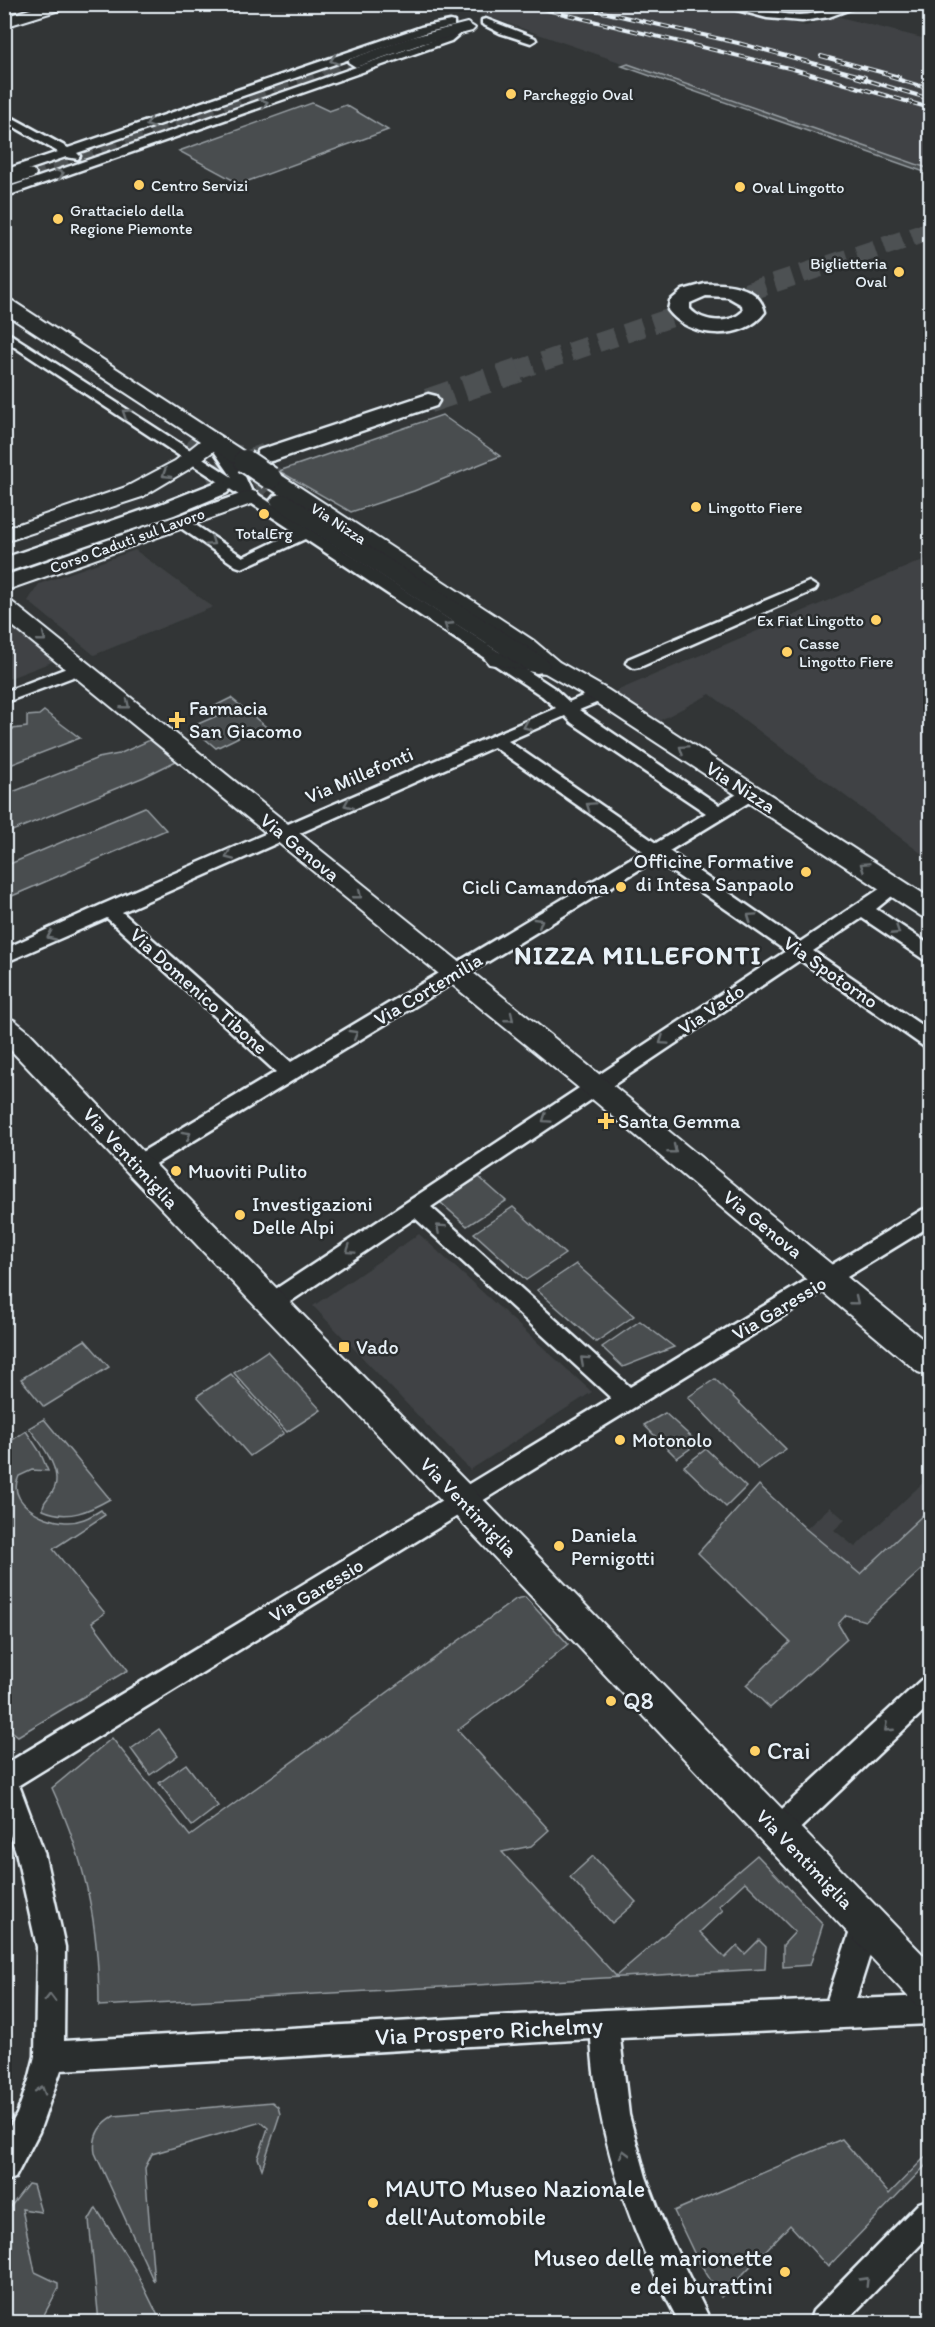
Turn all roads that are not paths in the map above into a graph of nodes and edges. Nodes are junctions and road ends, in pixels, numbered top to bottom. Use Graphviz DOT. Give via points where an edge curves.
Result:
graph roads {
  1 [pos="64,4"];
  2 [pos="720,4"];
  3 [pos="859,4"];
  4 [pos="809,6"];
  5 [pos="35,8"];
  6 [pos="841,8"];
  7 [pos="4,22"];
  8 [pos="466,26"];
  9 [pos="531,40"];
  10 [pos="356,62"];
  11 [pos="216,101"];
  12 [pos="237,112"];
  13 [pos="4,116"];
  14 [pos="68,152"];
  15 [pos="89,164"];
  16 [pos="4,174"];
  17 [pos="27,174"];
  18 [pos="4,182"];
  19 [pos="4,193"];
  20 [pos="5,304"];
  21 [pos="4,318"];
  22 [pos="681,319"];
  23 [pos="4,334"];
  24 [pos="432,404"];
  25 [pos="214,441"];
  26 [pos="190,449"];
  27 [pos="272,465"];
  28 [pos="247,496"];
  29 [pos="282,501"];
  30 [pos="180,521"];
  31 [pos="306,533"];
  32 [pos="4,536"];
  33 [pos="4,555"];
  34 [pos="4,566"];
  35 [pos="4,584"];
  36 [pos="809,587"];
  37 [pos="4,607"];
  38 [pos="497,658"];
  39 [pos="634,663"];
  40 [pos="544,666"];
  41 [pos="80,668"];
  42 [pos="600,694"];
  43 [pos="4,698"];
  44 [pos="567,709"];
  45 [pos="495,740"];
  46 [pos="750,794"];
  47 [pos="718,813"];
  48 [pos="282,832"];
  49 [pos="656,851"];
  50 [pos="888,892"];
  51 [pos="108,909"];
  52 [pos="862,909"];
  53 [pos="930,910"];
  54 [pos="799,950"];
  55 [pos="930,954"];
  56 [pos="4,957"];
  57 [pos="455,973"];
  58 [pos="4,1027"];
  59 [pos="930,1041"];
  60 [pos="290,1073"];
  61 [pos="595,1086"];
  62 [pos="137,1165"];
  63 [pos="416,1206"];
  64 [pos="930,1216"];
  65 [pos="828,1278"];
  66 [pos="270,1304"];
  67 [pos="930,1363"];
  68 [pos="627,1399"];
  69 [pos="463,1501"];
  70 [pos="930,1688"];
  71 [pos="4,1780"];
  72 [pos="778,1831"];
  73 [pos="866,1923"];
  74 [pos="930,1991"];
  75 [pos="930,2010"];
  76 [pos="837,2014"];
  77 [pos="604,2024"];
  78 [pos="49,2056"];
  79 [pos="29,2122"];
  80 [pos="4,2144"];
  81 [pos="4,2167"];
  82 [pos="930,2214"];
  83 [pos="696,2322"];
  84 [pos="824,2322"];
  1 -- 5 [label="street"];
  2 -- 6 [label="street" via="797,18 817,17"];
  3 -- 6 [label="street"];
  4 -- 6 [label="street"];
  5 -- 7 [label="street"];
  8 -- 9 [label="street"];
  8 -- 10 [label="street"];
  8 -- 11 [label="street, one-way" via="425,29"];
  12 -- 8 [label="street, one-way" via="447,39"];
  11 -- 12 [label="street"];
  11 -- 14 [label="street, one-way"];
  12 -- 15 [label="street"];
  13 -- 14 [label="street"];
  14 -- 15 [label="street"];
  14 -- 16 [label="street"];
  19 -- 15 [label="street, one-way"];
  17 -- 18 [label="street"];
  20 -- 25 [label="street, Via Nizza"];
  21 -- 26 [label="street"];
  22 -- 22 [label="main road" via="709,326 740,323 754,312 753,305 748,295 714,290 687,292 679,305"];
  26 -- 23 [label="street, Via Nizza, one-way"];
  24 -- 27 [label="main road"];
  25 -- 26 [label="street"];
  25 -- 27 [label="street, Via Nizza, bridge" via="245,461"];
  25 -- 28 [label="street, Via Nizza" via="242,480"];
  26 -- 28 [label="street, Via Nizza"];
  26 -- 32 [label="street, one-way" via="134,492"];
  27 -- 40 [label="street, Via Nizza" via="526,646"];
  28 -- 30 [label="street, Corso Caduti sul Lavoro"];
  28 -- 31 [label="street, Via Nizza"];
  29 -- 40 [label="main road"];
  30 -- 31 [label="street, one-way" via="242,563"];
  30 -- 35 [label="street, Corso Caduti sul Lavoro"];
  38 -- 31 [label="street, Via Nizza, one-way"];
  33 -- 34 [label="main road" via="213,484 166,510"];
  36 -- 39 [label="street"];
  37 -- 41 [label="street, Via Genova, one-way"];
  38 -- 40 [label="street, Via Nizza"];
  38 -- 44 [label="street, Via Nizza"];
  40 -- 42 [label="street, Via Nizza"];
  41 -- 43 [label="street"];
  41 -- 48 [label="street, Via Genova, one-way"];
  42 -- 44 [label="street, Via Millefonti"];
  46 -- 42 [label="street, Via Nizza, one-way"];
  44 -- 45 [label="street, Via Millefonti, one-way"];
  44 -- 47 [label="street, Via Nizza"];
  45 -- 48 [label="street, Via Millefonti, one-way"];
  49 -- 45 [label="street, Via Spotorno, one-way"];
  46 -- 47 [label="street, Via Cortemilia"];
  53 -- 46 [label="street, Via Nizza, one-way"];
  47 -- 49 [label="street, Via Cortemilia"];
  48 -- 51 [label="street, Via Millefonti, one-way"];
  48 -- 57 [label="street, Via Genova, one-way"];
  54 -- 49 [label="street, Via Spotorno, one-way"];
  57 -- 49 [label="street, Via Cortemilia, one-way"];
  50 -- 52 [label="street, Via Vado"];
  51 -- 56 [label="street, Via Millefonti, one-way"];
  51 -- 60 [label="street, Via Domenico Tibone"];
  52 -- 54 [label="street, Via Vado"];
  52 -- 55 [label="street, one-way"];
  54 -- 59 [label="street, Via Spotorno"];
  54 -- 61 [label="street, Via Vado, one-way"];
  60 -- 57 [label="street, Via Cortemilia, one-way"];
  57 -- 61 [label="street, Via Genova, one-way"];
  58 -- 62 [label="street, Via Ventimiglia"];
  62 -- 60 [label="street, Via Cortemilia, one-way"];
  61 -- 63 [label="street, one-way"];
  61 -- 65 [label="street, Via Genova, one-way"];
  62 -- 66 [label="street, Via Ventimiglia"];
  63 -- 66 [label="street, one-way"];
  68 -- 63 [label="street, one-way"];
  64 -- 65 [label="street, Via Garessio"];
  65 -- 67 [label="street, Via Genova, one-way"];
  65 -- 68 [label="street, Via Garessio"];
  66 -- 69 [label="street, Via Ventimiglia"];
  68 -- 69 [label="street, Via Garessio"];
  69 -- 71 [label="street, Via Garessio"];
  69 -- 72 [label="street, Via Ventimiglia"];
  70 -- 72 [label="street, one-way"];
  78 -- 71 [label="street, one-way" via="51,1947 30,1852"];
  72 -- 73 [label="street, Via Ventimiglia"];
  73 -- 74 [label="street, Via Ventimiglia"];
  73 -- 76 [label="street"];
  75 -- 76 [label="street, Via Prospero Richelmy"];
  76 -- 77 [label="street, Via Prospero Richelmy"];
  77 -- 78 [label="street, Via Prospero Richelmy"];
  83 -- 77 [label="street, one-way" via="659,2254 630,2175 609,2083"];
  79 -- 78 [label="street, one-way"];
  79 -- 80 [label="street"];
  79 -- 81 [label="street"];
  84 -- 82 [label="street, one-way"];
}
